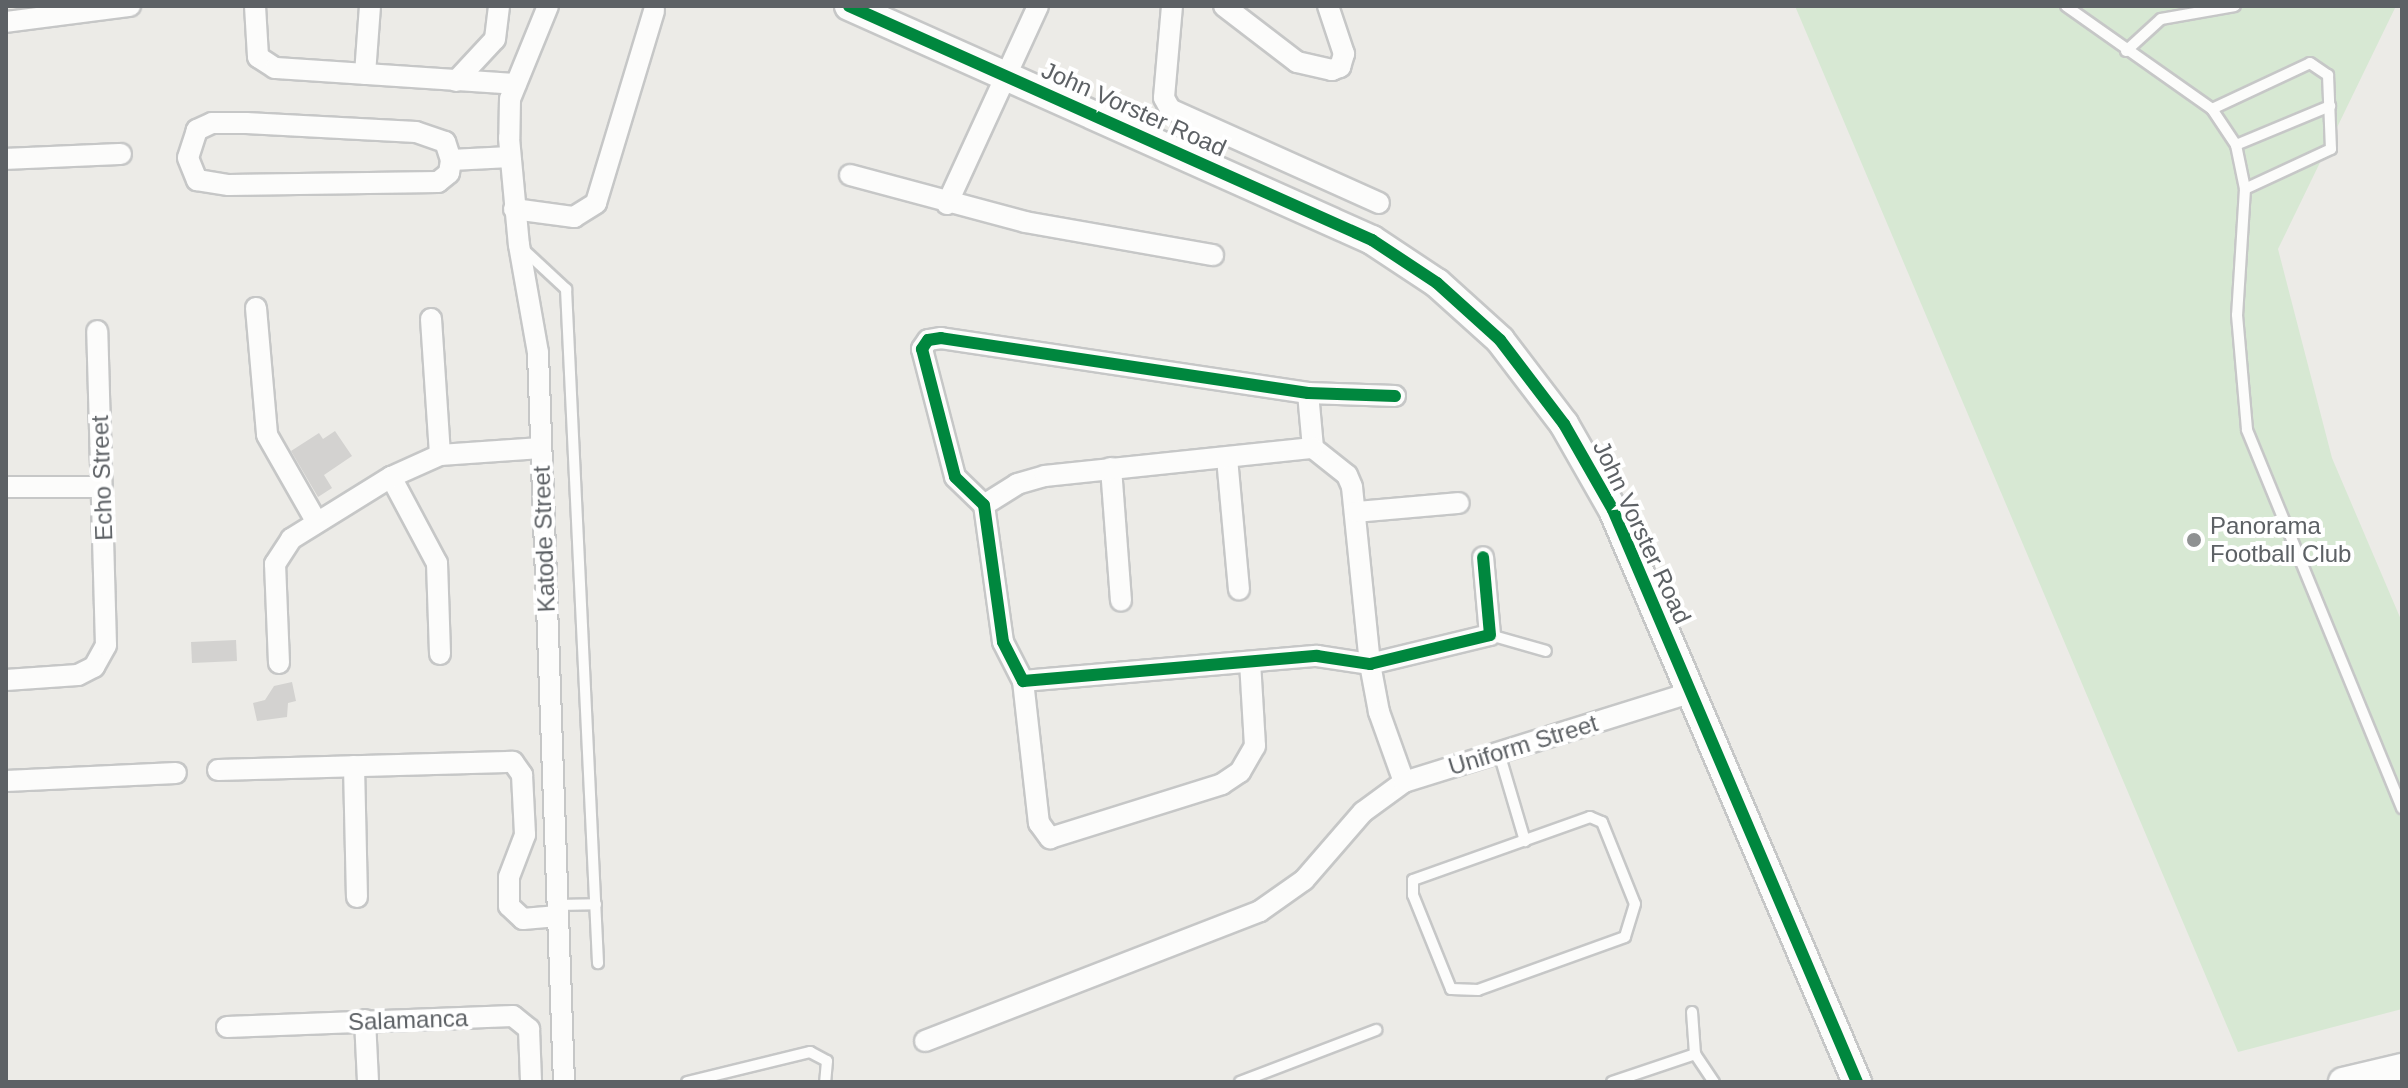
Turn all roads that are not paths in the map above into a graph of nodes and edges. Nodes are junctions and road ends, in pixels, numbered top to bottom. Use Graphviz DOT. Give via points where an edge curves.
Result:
graph roads {
  1 [pos="130,6"];
  2 [pos="255,6"];
  3 [pos="370,6"];
  4 [pos="499,6"];
  5 [pos="548,6"];
  6 [pos="849,6"];
  7 [pos="1038,6"];
  8 [pos="1172,6"];
  9 [pos="1224,6"];
  10 [pos="1328,6"];
  11 [pos="2066,6"];
  12 [pos="2235,6"];
  13 [pos="654,11"];
  14 [pos="6,22"];
  15 [pos="2126,51"];
  16 [pos="365,74"];
  17 [pos="1005,74"];
  18 [pos="456,81"];
  19 [pos="515,84"];
  20 [pos="2330,106"];
  21 [pos="2212,109"];
  22 [pos="2236,145"];
  23 [pos="121,154"];
  24 [pos="510,157"];
  25 [pos="6,159"];
  26 [pos="451,160"];
  27 [pos="850,175"];
  28 [pos="2245,189"];
  29 [pos="1379,203"];
  30 [pos="947,204"];
  31 [pos="514,209"];
  32 [pos="519,245"];
  33 [pos="1213,255"];
  34 [pos="256,308"];
  35 [pos="431,319"];
  36 [pos="97,331"];
  37 [pos="1308,393"];
  38 [pos="1395,396"];
  39 [pos="541,448"];
  40 [pos="1313,448"];
  41 [pos="440,455"];
  42 [pos="1227,458"];
  43 [pos="1111,468"];
  44 [pos="391,477"];
  45 [pos="6,487"];
  46 [pos="101,487"];
  47 [pos="1459,503"];
  48 [pos="984,505"];
  49 [pos="1356,512"];
  50 [pos="316,521"];
  51 [pos="1483,557"];
  52 [pos="1239,589"];
  53 [pos="1121,601"];
  54 [pos="1490,635"];
  55 [pos="1546,651"];
  56 [pos="440,654"];
  57 [pos="279,663"];
  58 [pos="1250,663"];
  59 [pos="1370,664"];
  60 [pos="6,680"];
  61 [pos="1023,681"];
  62 [pos="1690,693"];
  63 [pos="1499,753"];
  64 [pos="354,766"];
  65 [pos="218,770"];
  66 [pos="176,773"];
  67 [pos="6,781"];
  68 [pos="1404,782"];
  69 [pos="2402,808"];
  70 [pos="1525,841"];
  71 [pos="357,897"];
  72 [pos="596,904"];
  73 [pos="558,910"];
  74 [pos="598,963"];
  75 [pos="1692,1012"];
  76 [pos="365,1020"];
  77 [pos="227,1027"];
  78 [pos="1376,1030"];
  79 [pos="925,1041"];
  80 [pos="1695,1054"];
  81 [pos="2402,1068"];
  82 [pos="368,1082"];
  83 [pos="531,1082"];
  84 [pos="564,1082"];
  85 [pos="687,1082"];
  86 [pos="825,1082"];
  87 [pos="1240,1082"];
  88 [pos="1612,1082"];
  89 [pos="1714,1082"];
  90 [pos="1857,1082"];
  91 [pos="2343,1082"];
  1 -- 14 [label="street"];
  2 -- 16 [label="street" via="253,41 264,64 294,71"];
  3 -- 16 [label="street"];
  4 -- 18 [label="street" via="495,39"];
  5 -- 19 [label="street, Katode Street"];
  6 -- 17 [label="street, John Vorster Road"];
  7 -- 17 [label="street"];
  8 -- 29 [label="street" via="1164,98 1170,109"];
  9 -- 10 [label="street" via="1297,62 1332,70 1340,67 1344,54"];
  11 -- 15 [label="lane"];
  12 -- 15 [label="lane" via="2161,19"];
  13 -- 31 [label="street" via="596,203 574,217"];
  15 -- 21 [label="lane"];
  16 -- 18 [label="street"];
  17 -- 30 [label="street"];
  17 -- 62 [label="street, John Vorster Road" via="1372,240 1480,319 1519,360 1582,452 1631,551"];
  18 -- 19 [label="street"];
  19 -- 24 [label="street, Katode Street"];
  20 -- 21 [label="lane" via="2325,69 2310,63"];
  20 -- 22 [label="lane"];
  20 -- 28 [label="lane" via="2333,144 2327,152"];
  21 -- 22 [label="lane"];
  22 -- 28 [label="lane"];
  23 -- 25 [label="street"];
  24 -- 26 [label="street"];
  24 -- 31 [label="street, Katode Street"];
  26 -- 26 [label="street" via="449,173 438,182 229,185 197,180 188,158 197,130 212,123 246,123 416,132 445,142"];
  27 -- 30 [label="street"];
  28 -- 69 [label="lane" via="2237,315 2247,430"];
  30 -- 33 [label="street"];
  31 -- 32 [label="street, Katode Street"];
  32 -- 39 [label="street, Katode Street" via="536,334"];
  32 -- 72 [label="lane" via="566,289"];
  34 -- 50 [label="street" via="267,435"];
  35 -- 41 [label="street"];
  36 -- 46 [label="street, Echo Street"];
  37 -- 38 [label="street"];
  37 -- 40 [label="street"];
  37 -- 48 [label="street" via="928,340 922,354 955,477"];
  39 -- 41 [label="street"];
  39 -- 73 [label="street, Katode Street"];
  40 -- 42 [label="street"];
  40 -- 49 [label="street" via="1347,475"];
  41 -- 44 [label="street"];
  42 -- 43 [label="street"];
  42 -- 52 [label="street"];
  43 -- 48 [label="street" via="1031,479"];
  43 -- 53 [label="street"];
  44 -- 50 [label="street"];
  44 -- 56 [label="street" via="437,563"];
  45 -- 46 [label="street"];
  46 -- 60 [label="street, Echo Street" via="108,625 102,658 78,675"];
  47 -- 49 [label="street"];
  48 -- 61 [label="street" via="1003,642"];
  49 -- 59 [label="street"];
  50 -- 57 [label="street" via="284,546 275,564"];
  51 -- 54 [label="street"];
  54 -- 55 [label="lane"];
  54 -- 59 [label="street"];
  58 -- 59 [label="street" via="1335,656"];
  58 -- 61 [label="street"];
  58 -- 61 [label="street" via="1255,746 1240,772 1222,784 1050,838 1039,823"];
  59 -- 68 [label="street" via="1379,712"];
  62 -- 63 [label="street, Uniform Street"];
  62 -- 90 [label="street, John Vorster Road"];
  63 -- 68 [label="street, Uniform Street"];
  63 -- 70 [label="lane"];
  64 -- 65 [label="street"];
  64 -- 71 [label="street"];
  64 -- 73 [label="street" via="516,764 522,775 525,835 509,877 509,906 523,919"];
  66 -- 67 [label="street"];
  68 -- 79 [label="street, Uniform Street" via="1363,812 1304,880 1260,911"];
  70 -- 70 [label="lane" via="1413,880 1413,895 1444,981 1457,992 1478,990 1608,947 1631,927 1635,904 1600,818"];
  72 -- 73 [label="lane"];
  72 -- 74 [label="lane"];
  73 -- 84 [label="street, Katode Street"];
  75 -- 80 [label="lane"];
  76 -- 77 [label="street, Salamanca"];
  76 -- 82 [label="street"];
  76 -- 83 [label="street, Salamanca" via="518,1017 529,1029"];
  78 -- 87 [label="lane"];
  80 -- 88 [label="lane"];
  80 -- 89 [label="lane"];
  81 -- 91 [label="street"];
  85 -- 86 [label="lane" via="810,1052 827,1061"];
}
